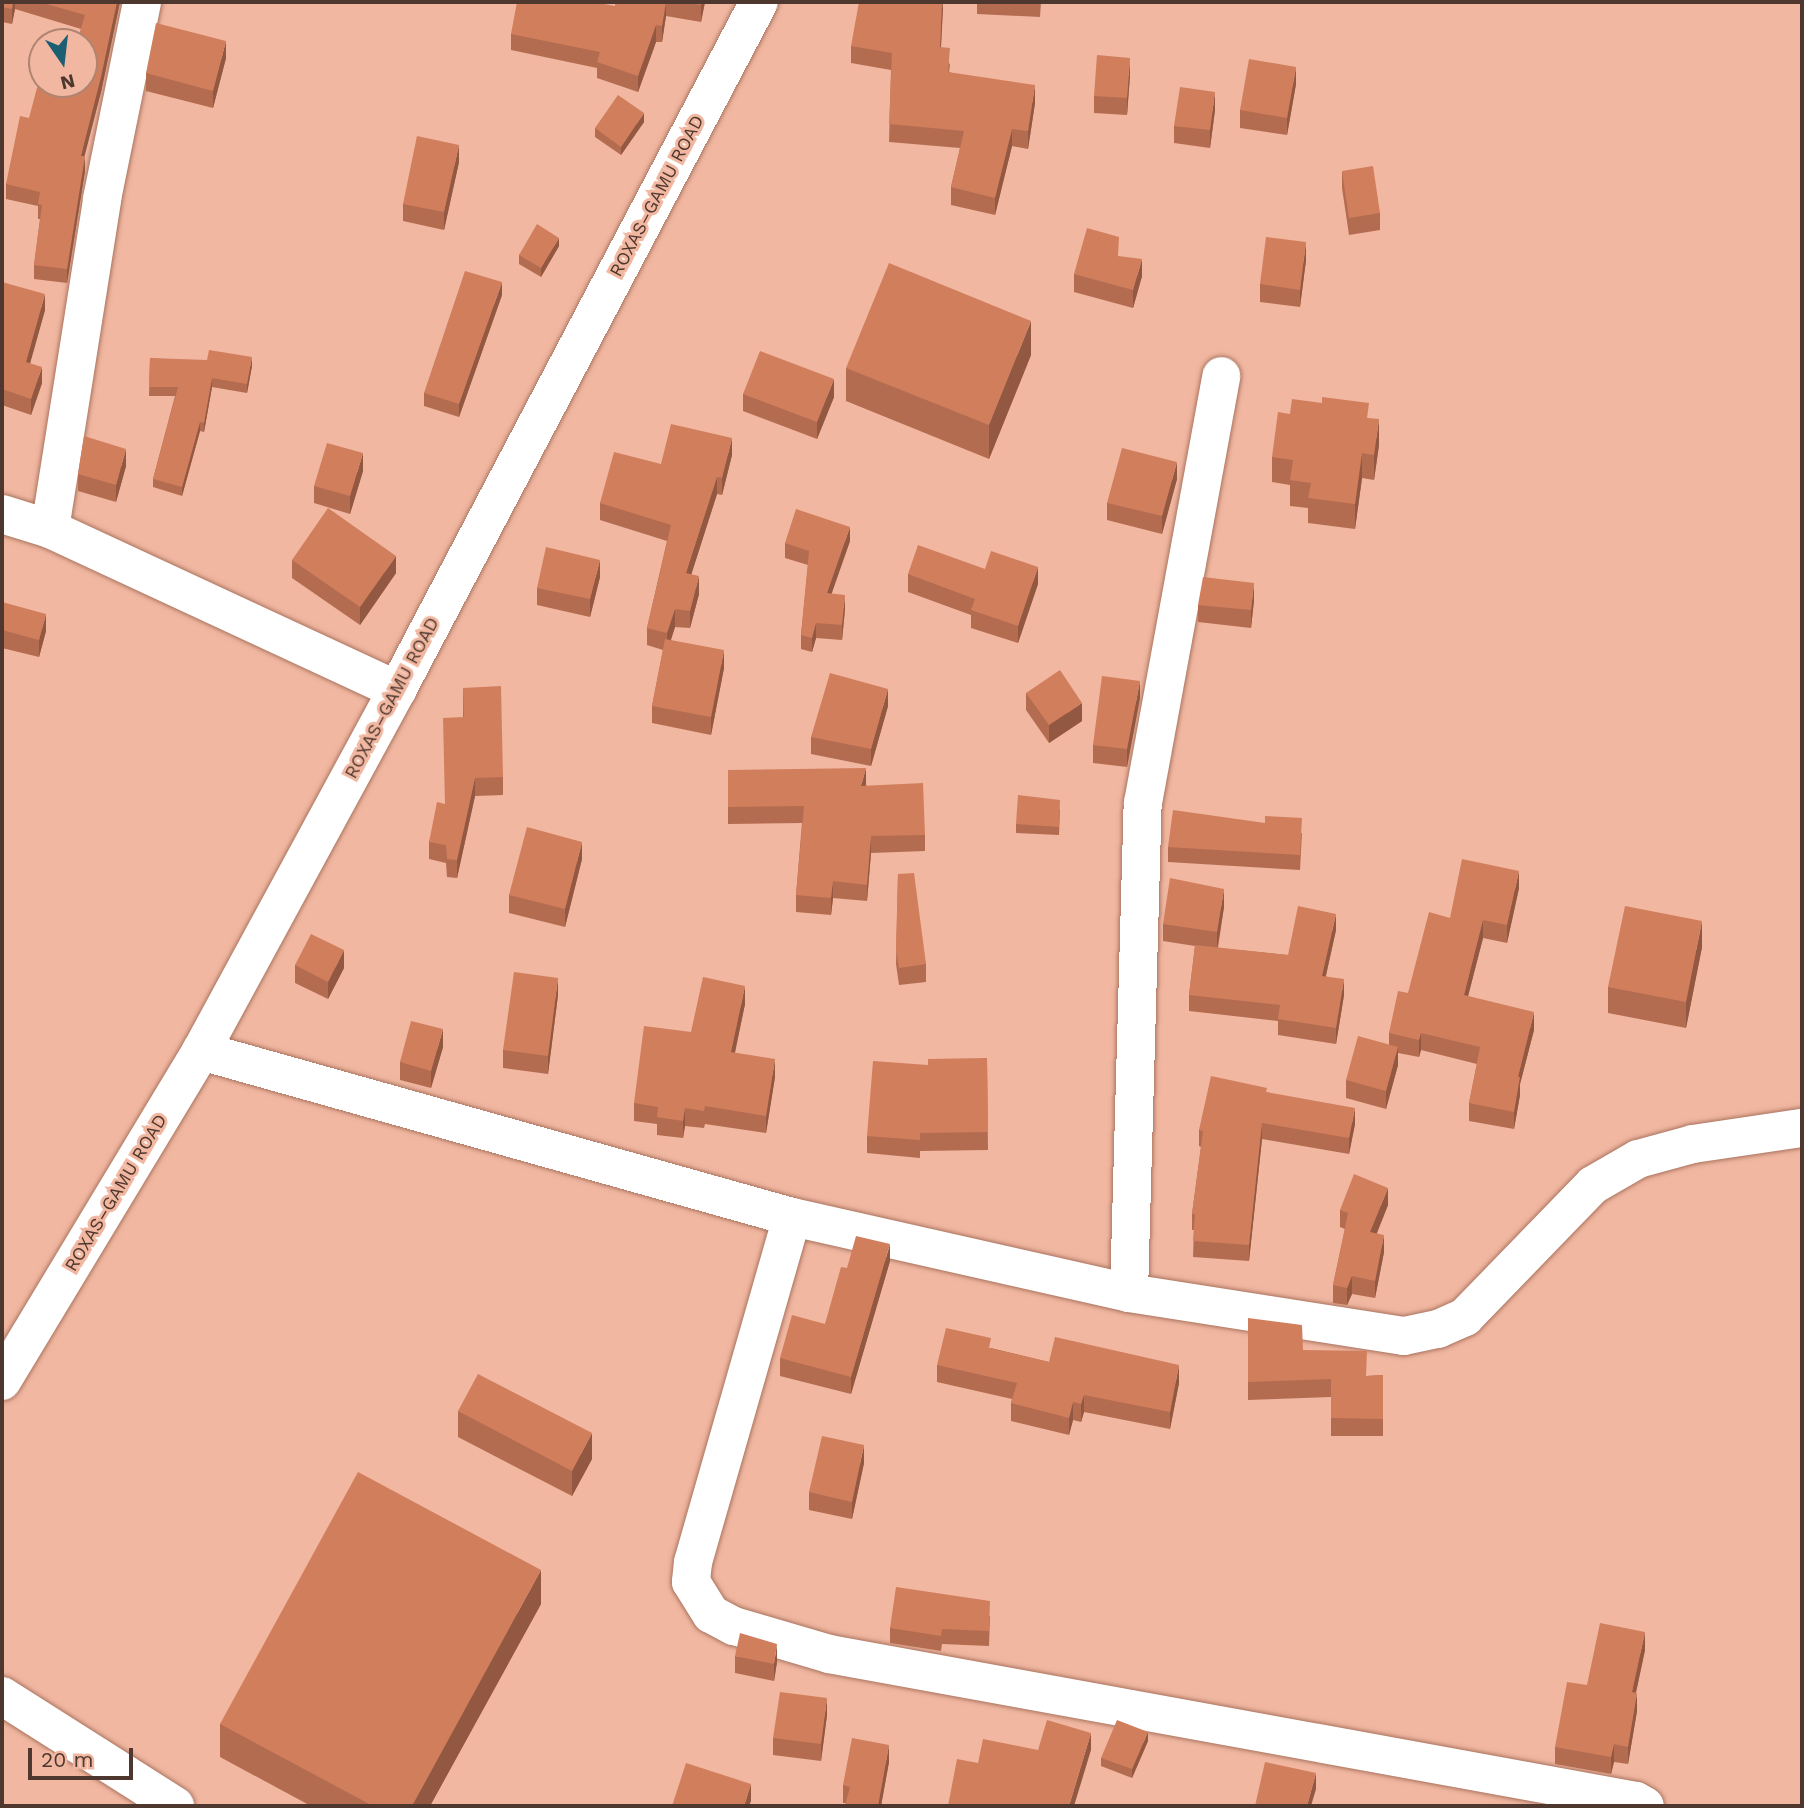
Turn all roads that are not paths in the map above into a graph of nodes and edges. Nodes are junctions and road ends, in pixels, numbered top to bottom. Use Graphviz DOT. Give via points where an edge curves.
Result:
graph roads {
  1 [pos="142,2"];
  2 [pos="759,2"];
  3 [pos="1221,376"];
  4 [pos="2,514"];
  5 [pos="50,529"];
  6 [pos="397,690"];
  7 [pos="201,1051"];
  8 [pos="1802,1128"];
  9 [pos="792,1217"];
  10 [pos="1129,1293"];
  11 [pos="2,1381"];
  12 [pos="2,1696"];
  13 [pos="175,1806"];
  14 [pos="1645,1806"];
  1 -- 5 [label="street" via="102,199"];
  2 -- 6 [label="street, ROXAS–GAMU ROAD"];
  3 -- 10 [label="street" via="1143,803"];
  4 -- 5 [label="street"];
  5 -- 6 [label="street"];
  6 -- 7 [label="street, ROXAS–GAMU ROAD"];
  7 -- 9 [label="street"];
  7 -- 11 [label="street, ROXAS–GAMU ROAD"];
  8 -- 10 [label="street" via="1693,1144 1638,1159 1593,1185 1465,1317 1438,1329 1404,1336 1351,1330"];
  9 -- 10 [label="street"];
  9 -- 14 [label="street" via="693,1562 691,1582 711,1614 734,1626 829,1654"];
  12 -- 13 [label="street"];
}
